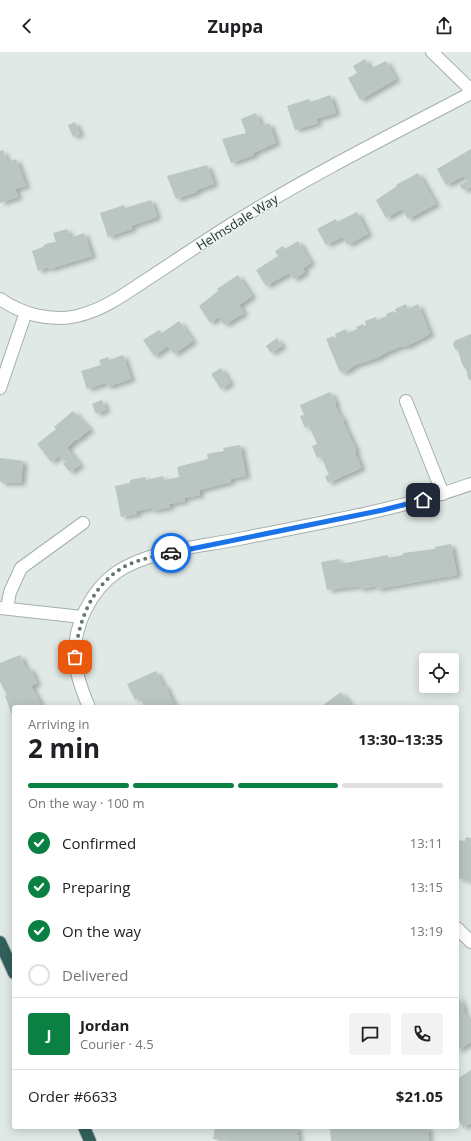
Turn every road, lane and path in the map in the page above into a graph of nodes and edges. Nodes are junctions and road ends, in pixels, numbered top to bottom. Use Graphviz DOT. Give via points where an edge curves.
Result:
graph roads {
  1 [pos="432,52"];
  2 [pos="471,92"];
  3 [pos="0,299"];
  4 [pos="26,312"];
  5 [pos="0,388"];
  6 [pos="406,401"];
  7 [pos="471,484"];
  8 [pos="443,494"];
  9 [pos="83,523"];
  10 [pos="4,608"];
  11 [pos="81,621"];
  12 [pos="88,705"];
  13 [pos="459,930"];
  14 [pos="0,942"];
  15 [pos="471,942"];
  16 [pos="12,969"];
  17 [pos="85,1129"];
  18 [pos="90,1141"];
  1 -- 2 [label="street"];
  2 -- 4 [label="street, Helmsdale Way" via="320,172 237,220 116,299 93,311 76,316 58,317 41,317"];
  3 -- 4 [label="street, Helmsdale Way" via="13,308"];
  4 -- 5 [label="street"];
  6 -- 8 [label="street"];
  7 -- 8 [label="street"];
  8 -- 11 [label="street" via="383,510 148,558 130,564 102,585 90,601"];
  9 -- 10 [label="street" via="21,568"];
  10 -- 11 [label="street"];
  11 -- 12 [label="street" via="75,657 81,688"];
  13 -- 15 [label="street"];
  14 -- 16 [label="highway"];
  17 -- 18 [label="highway"];
}
